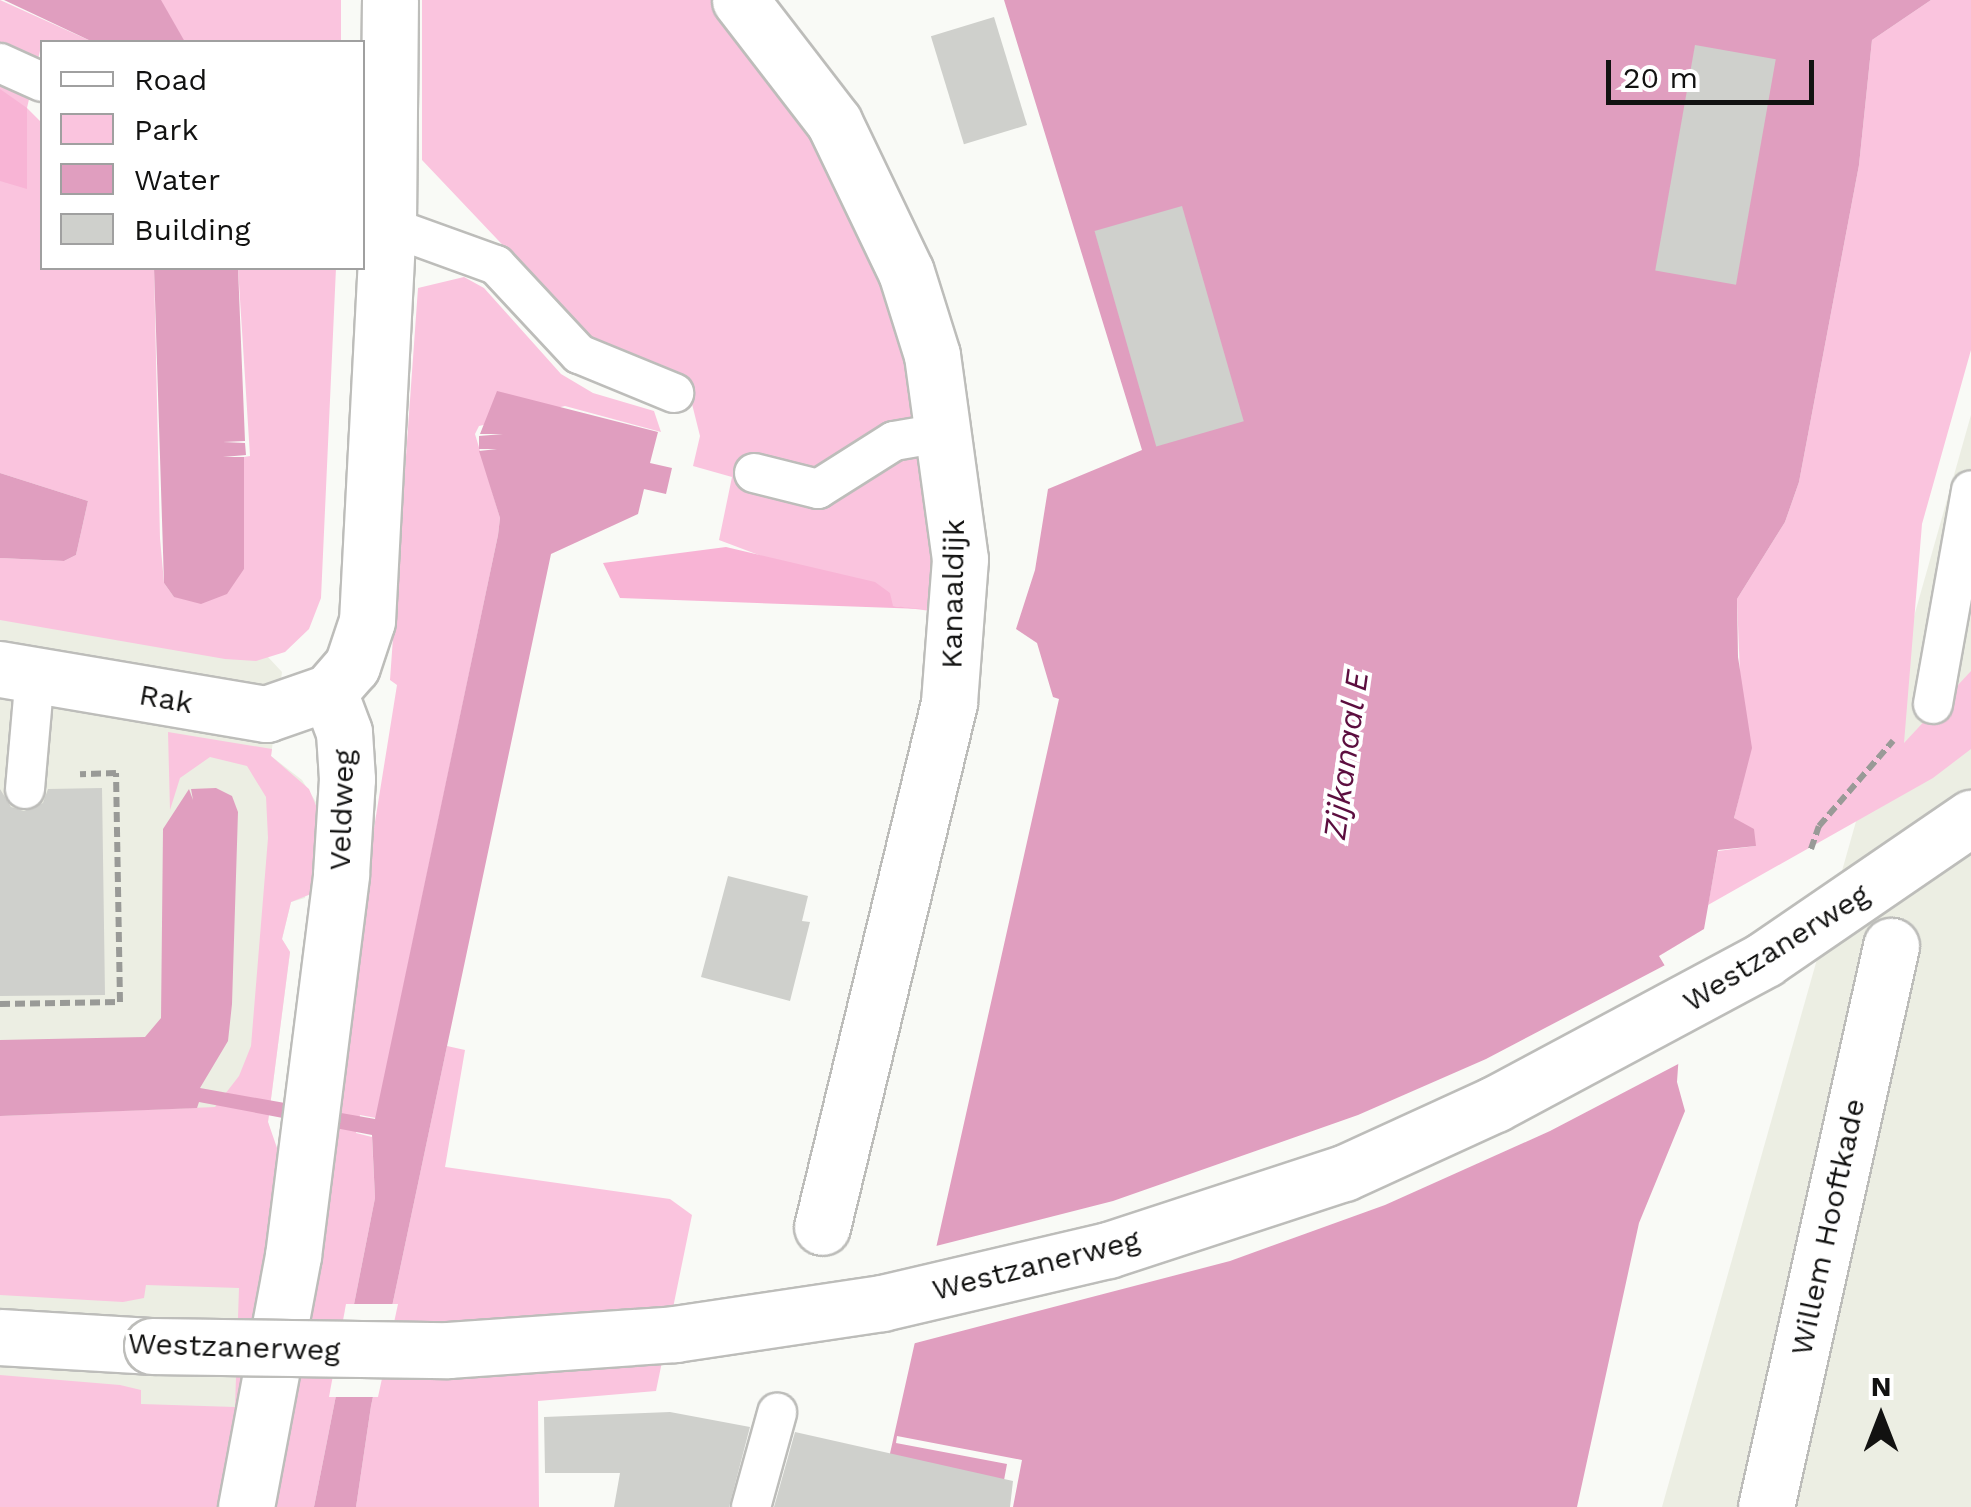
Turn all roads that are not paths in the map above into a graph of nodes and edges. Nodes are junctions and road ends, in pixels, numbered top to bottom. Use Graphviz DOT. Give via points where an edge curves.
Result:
graph roads {
  1 [pos="390,0"];
  2 [pos="740,0"];
  3 [pos="0,63"];
  4 [pos="40,81"];
  5 [pos="375,225"];
  6 [pos="674,394"];
  7 [pos="946,432"];
  8 [pos="754,473"];
  9 [pos="1971,490"];
  10 [pos="17,672"];
  11 [pos="329,692"];
  12 [pos="1933,704"];
  13 [pos="25,782"];
  14 [pos="1971,818"];
  15 [pos="1890,946"];
  16 [pos="822,1227"];
  17 [pos="0,1337"];
  18 [pos="777,1413"];
  19 [pos="246,1507"];
  20 [pos="751,1507"];
  21 [pos="1766,1507"];
  1 -- 5 [label="street"];
  2 -- 7 [label="street, Kanaaldijk" via="826,111 860,168 917,304"];
  3 -- 4 [label="lane"];
  5 -- 6 [label="lane" via="496,265 579,354"];
  5 -- 11 [label="street" via="367,621 352,666"];
  7 -- 8 [label="lane" via="894,441 818,489"];
  7 -- 16 [label="street, Kanaaldijk" via="960,558 949,703"];
  9 -- 12 [label="lane"];
  10 -- 11 [label="street, Rak" via="266,714"];
  10 -- 13 [label="lane"];
  11 -- 19 [label="street, Veldweg" via="344,732 348,779 341,874 293,1256"];
  14 -- 17 [label="street, Westzanerweg, bridge" via="1765,959 1590,1057 1344,1172 1108,1250 882,1303 675,1334 448,1350"];
  15 -- 21 [label="street, Willem Hooftkade"];
  18 -- 20 [label="lane"];
}
